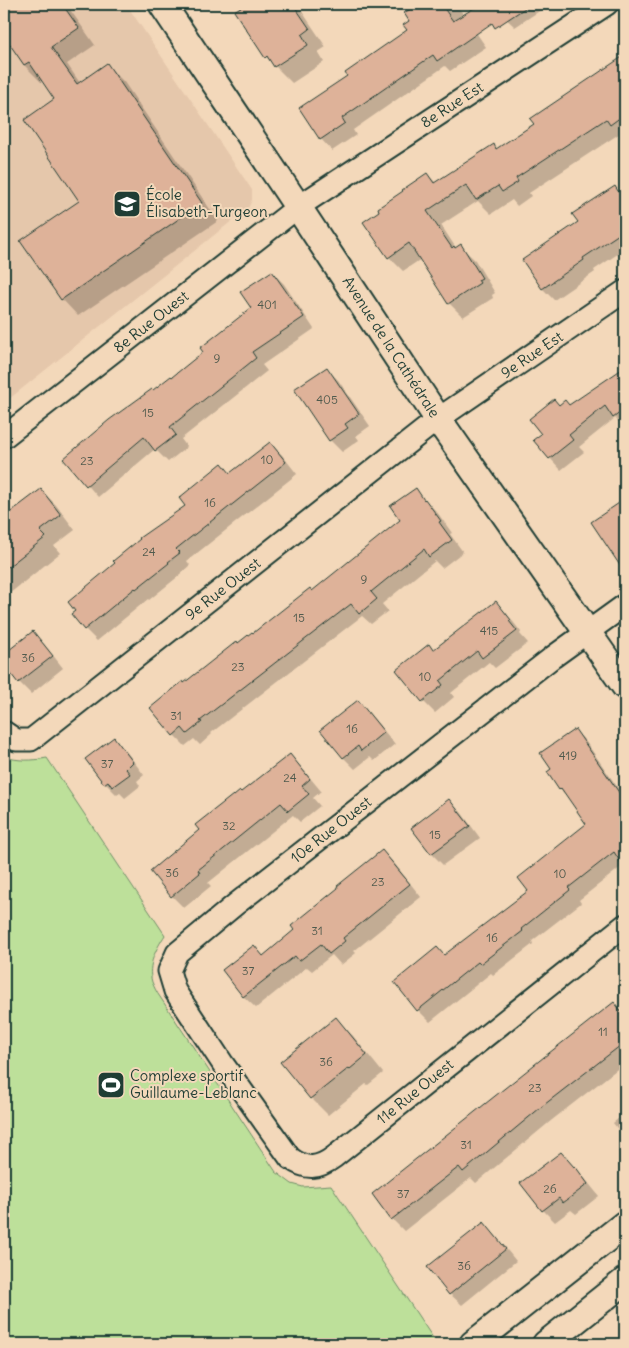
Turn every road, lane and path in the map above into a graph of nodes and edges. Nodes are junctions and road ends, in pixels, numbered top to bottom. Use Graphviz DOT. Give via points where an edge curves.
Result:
graph roads {
  1 [pos="162,4"];
  2 [pos="607,4"];
  3 [pos="298,207"];
  4 [pos="625,291"];
  5 [pos="438,419"];
  6 [pos="4,437"];
  7 [pos="625,605"];
  8 [pos="588,632"];
  9 [pos="625,686"];
  10 [pos="4,732"];
  11 [pos="625,925"];
  12 [pos="223,1064"];
  13 [pos="625,1224"];
  14 [pos="625,1281"];
  15 [pos="473,1344"];
  16 [pos="546,1344"];
  1 -- 3 [label="street, Avenue de la Cathédrale"];
  2 -- 3 [label="street, 8e Rue Est"];
  3 -- 5 [label="street, Avenue de la Cathédrale"];
  3 -- 6 [label="street, 8e Rue Ouest"];
  4 -- 5 [label="street, 9e Rue Est"];
  5 -- 8 [label="street, Avenue de la Cathédrale"];
  5 -- 10 [label="street, 9e Rue Ouest" via="31,740 16,740"];
  7 -- 8 [label="street, 10e Rue Ouest"];
  8 -- 9 [label="street, Avenue de la Cathédrale"];
  8 -- 12 [label="street, 10e Rue Ouest" via="177,953 169,971 175,991"];
  11 -- 12 [label="street, 11e Rue Ouest" via="323,1165 306,1166 290,1158"];
  13 -- 15 [label="street"];
  14 -- 16 [label="street"];
}
